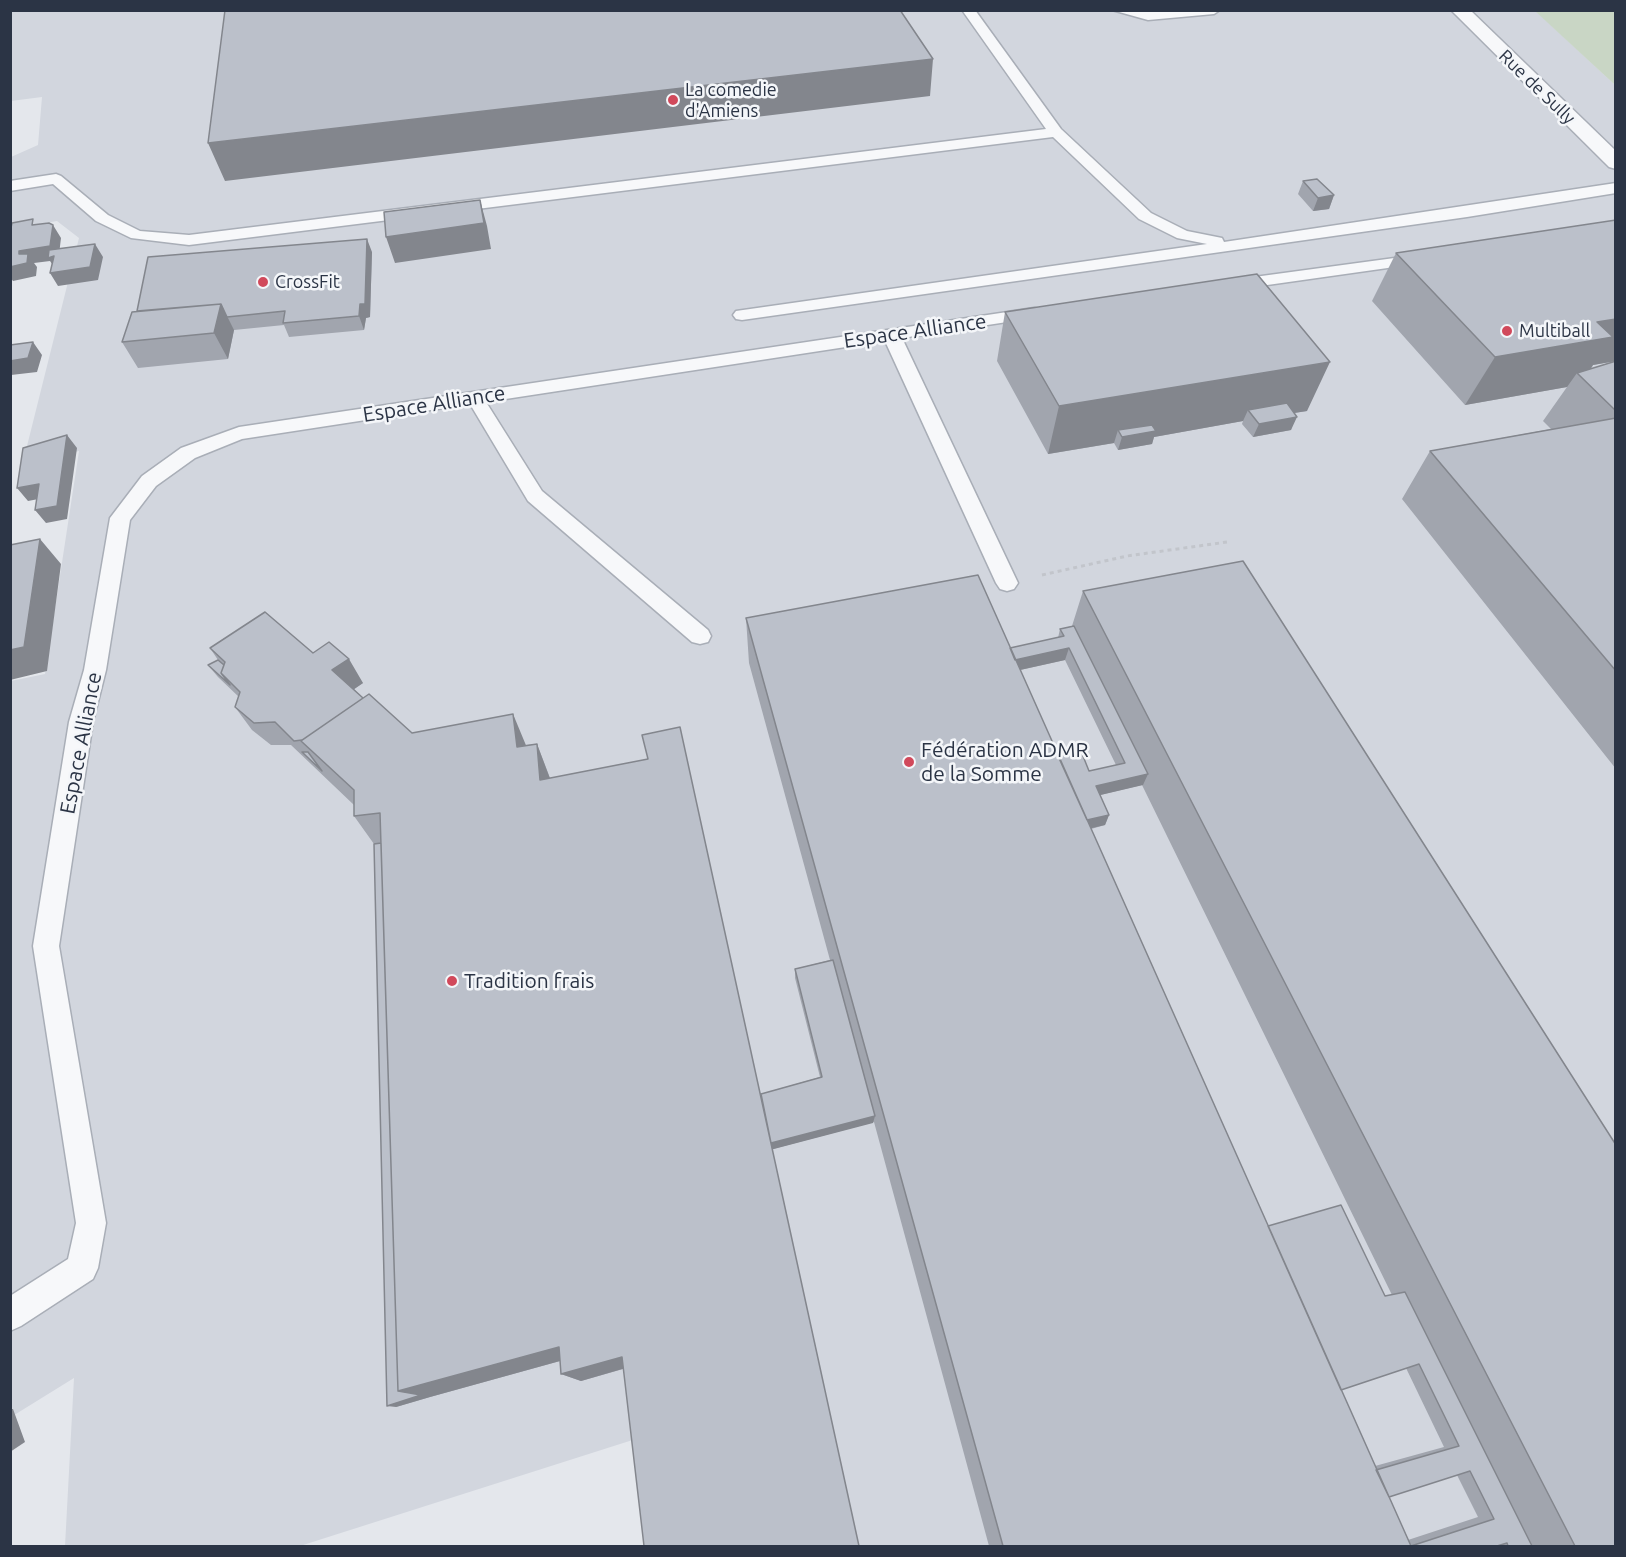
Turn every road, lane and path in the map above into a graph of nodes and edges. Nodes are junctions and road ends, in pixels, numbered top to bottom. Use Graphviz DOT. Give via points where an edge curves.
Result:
graph roads {
  1 [pos="968,10"];
  2 [pos="1118,10"];
  3 [pos="1214,10"];
  4 [pos="1459,10"];
  5 [pos="1056,132"];
  6 [pos="1616,163"];
  7 [pos="10,186"];
  8 [pos="1616,188"];
  9 [pos="1239,244"];
  10 [pos="1439,257"];
  11 [pos="1215,287"];
  12 [pos="1053,310"];
  13 [pos="742,315"];
  14 [pos="891,334"];
  15 [pos="475,398"];
  16 [pos="1227,542"];
  17 [pos="1007,584"];
  18 [pos="700,636"];
  19 [pos="10,1315"];
  1 -- 5 [label="lane"];
  2 -- 3 [label="lane" via="1148,16"];
  4 -- 6 [label="street, Rue de Sully"];
  5 -- 7 [label="lane" via="189,240 137,235 102,218 56,179"];
  5 -- 9 [label="lane" via="1145,216 1183,235"];
  8 -- 9 [label="lane"];
  9 -- 13 [label="lane"];
  10 -- 11 [label="lane"];
  12 -- 14 [label="lane, Espace Alliance"];
  14 -- 15 [label="lane, Espace Alliance"];
  14 -- 17 [label="lane"];
  15 -- 18 [label="lane" via="535,496"];
  15 -- 19 [label="lane, Espace Alliance" via="238,433 188,453 148,481 120,518 95,670 81,722 46,946 91,1223 81,1268"];
  16 -- 17 [label="path" via="1127,556"];
}
